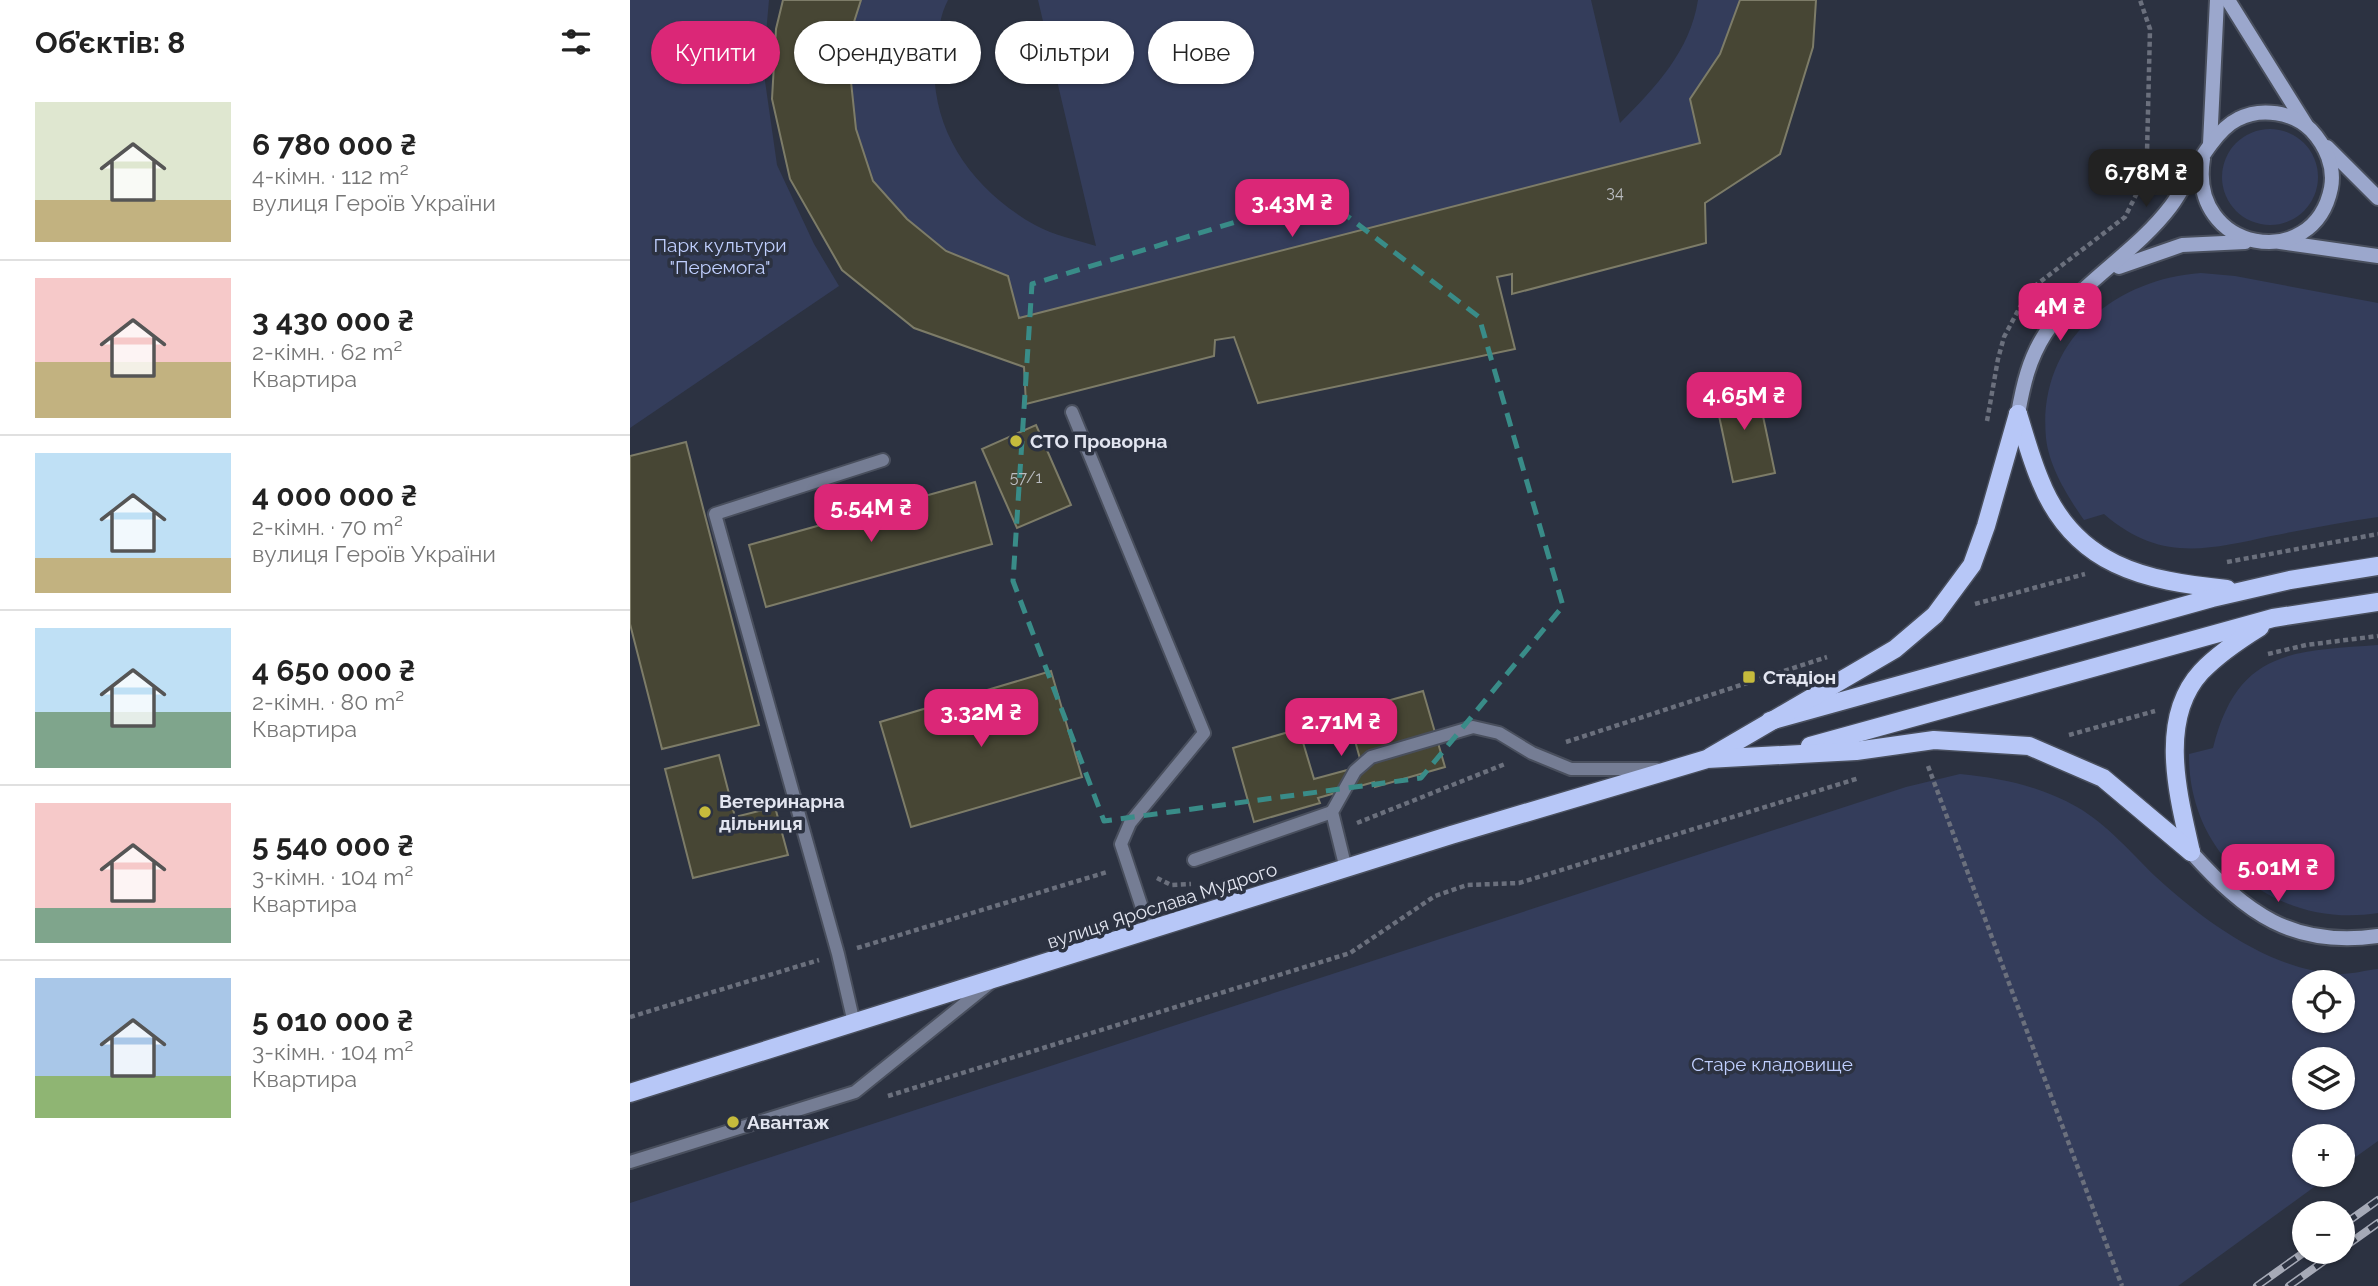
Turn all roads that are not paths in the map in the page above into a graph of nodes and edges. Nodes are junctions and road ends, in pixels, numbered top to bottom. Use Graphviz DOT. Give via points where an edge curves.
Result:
graph roads {
  1 [pos="2217,0"];
  2 [pos="2228,0"];
  3 [pos="2307,126"];
  4 [pos="2319,138"];
  5 [pos="2210,144"];
  6 [pos="2203,159"];
  7 [pos="2378,198"];
  8 [pos="2259,242"];
  9 [pos="2276,242"];
  10 [pos="2378,256"];
  11 [pos="2105,273"];
  12 [pos="1072,412"];
  13 [pos="2018,414"];
  14 [pos="883,460"];
  15 [pos="2378,566"];
  16 [pos="2244,591"];
  17 [pos="2378,602"];
  18 [pos="2273,618"];
  19 [pos="1770,721"];
  20 [pos="1780,754"];
  21 [pos="1707,759"];
  22 [pos="1671,769"];
  23 [pos="1332,812"];
  24 [pos="2192,852"];
  25 [pos="1194,860"];
  26 [pos="1346,869"];
  27 [pos="1150,932"];
  28 [pos="2378,936"];
  29 [pos="992,981"];
  30 [pos="854,1023"];
  31 [pos="630,1092"];
  32 [pos="630,1162"];
  1 -- 5 [label="main road"];
  2 -- 3 [label="main road"];
  3 -- 4 [label="main road"];
  3 -- 5 [label="main road" via="2273,112 2255,113 2237,119"];
  4 -- 7 [label="main road"];
  4 -- 9 [label="main road" via="2331,169 2327,203 2306,229"];
  5 -- 6 [label="main road"];
  6 -- 8 [label="main road" via="2201,175 2208,206 2228,231"];
  6 -- 11 [label="main road" via="2168,210"];
  8 -- 9 [label="main road"];
  8 -- 11 [label="main road" via="2182,245"];
  9 -- 10 [label="main road"];
  11 -- 13 [label="main road" via="2072,299 2044,335 2025,376"];
  12 -- 27 [label="lane" via="1204,733 1130,823 1121,844"];
  13 -- 16 [label="main road" via="2040,482 2060,517 2083,543 2116,567 2144,577"];
  13 -- 19 [label="main road" via="1972,565 1935,615 1895,649"];
  14 -- 30 [label="lane" via="715,514"];
  15 -- 16 [label="main road"];
  16 -- 19 [label="main road"];
  17 -- 18 [label="main road"];
  18 -- 20 [label="main road"];
  18 -- 24 [label="main road" via="2214,659 2199,674 2183,704 2176,781"];
  19 -- 21 [label="main road"];
  20 -- 21 [label="main road"];
  20 -- 24 [label="main road" via="1856,751 1934,740 2028,746 2103,778"];
  21 -- 22 [label="main road, вулиця Ярослава Мудрого"];
  22 -- 23 [label="lane" via="1571,769 1499,733 1473,727 1371,757 1355,771"];
  22 -- 26 [label="main road, вулиця Ярослава Мудрого"];
  23 -- 25 [label="lane"];
  23 -- 26 [label="lane"];
  24 -- 28 [label="main road" via="2226,890 2257,915 2300,933 2332,938"];
  26 -- 27 [label="main road, вулиця Ярослава Мудрого"];
  27 -- 29 [label="main road, вулиця Ярослава Мудрого"];
  29 -- 30 [label="main road, вулиця Ярослава Мудрого"];
  29 -- 32 [label="lane" via="855,1092"];
  30 -- 31 [label="main road, вулиця Ярослава Мудрого"];
}
